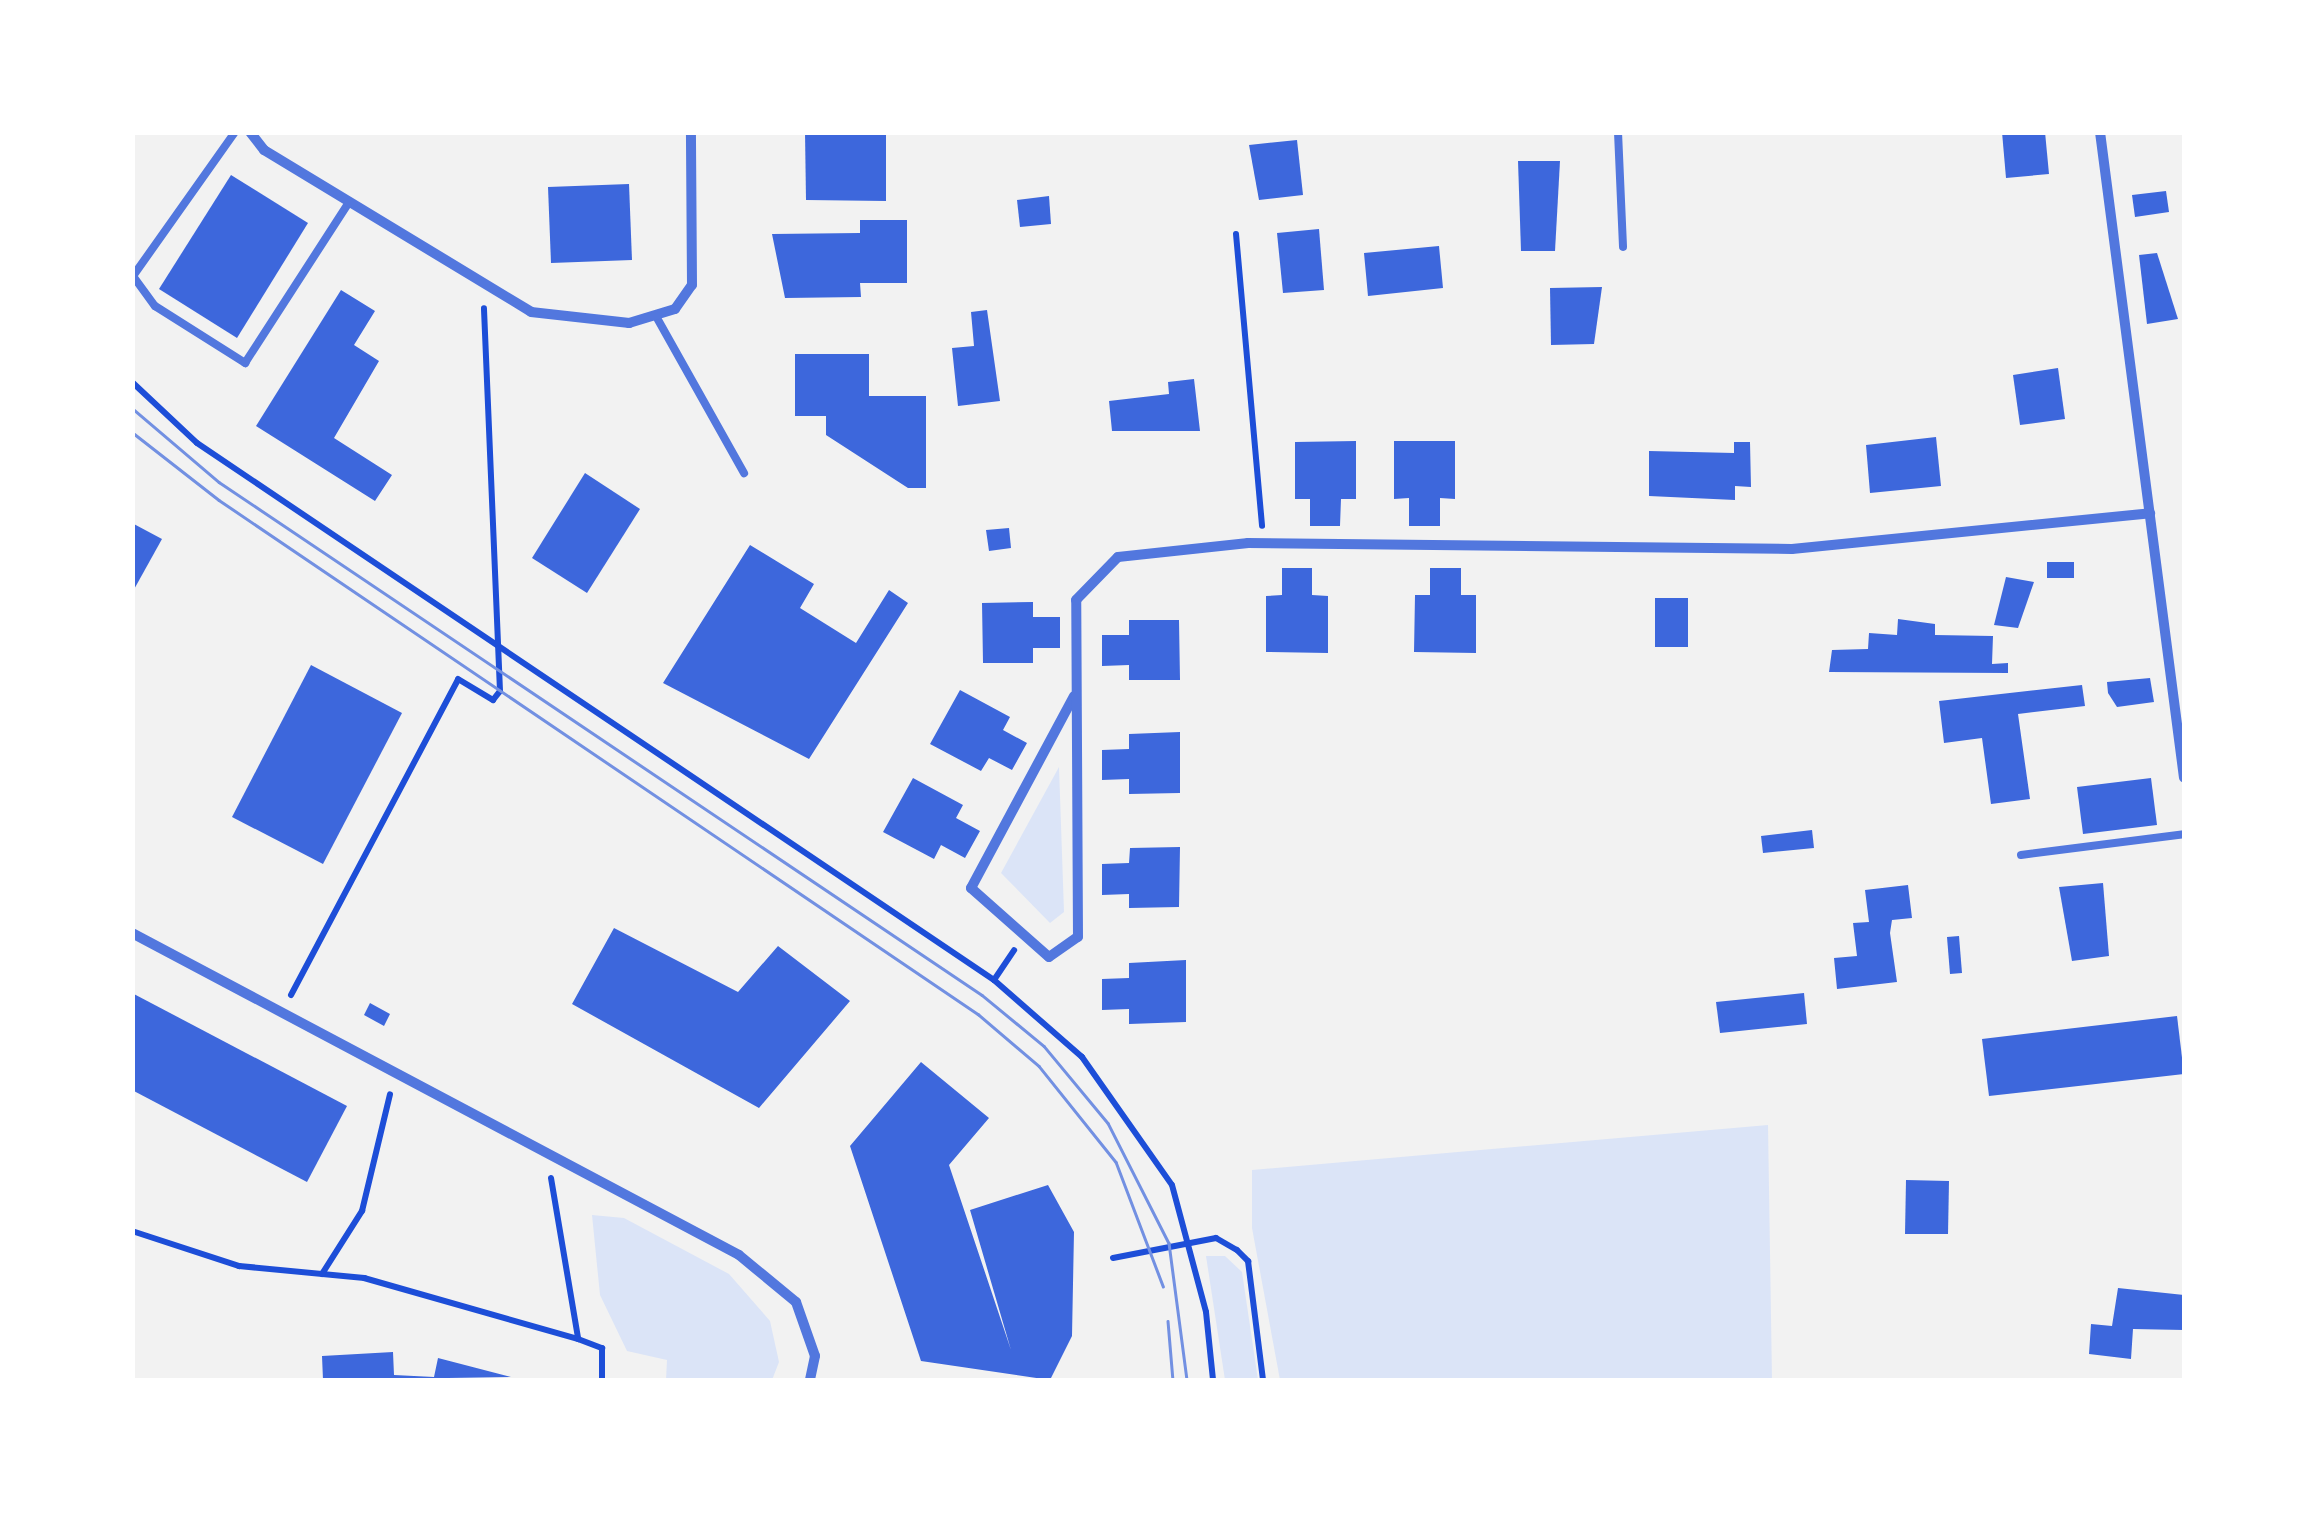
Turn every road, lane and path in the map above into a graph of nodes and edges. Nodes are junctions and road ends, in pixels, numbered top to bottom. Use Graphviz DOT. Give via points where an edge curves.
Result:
graph roads {
  1 [pos="235,132"];
  2 [pos="250,132"];
  3 [pos="691,132"];
  4 [pos="1618,132"];
  5 [pos="2100,132"];
  6 [pos="349,202"];
  7 [pos="1236,234"];
  8 [pos="1623,247"];
  9 [pos="483,282"];
  10 [pos="657,318"];
  11 [pos="132,382"];
  12 [pos="744,474"];
  13 [pos="2150,513"];
  14 [pos="1263,543"];
  15 [pos="498,644"];
  16 [pos="1074,696"];
  17 [pos="2184,778"];
  18 [pos="2184,834"];
  19 [pos="2021,855"];
  20 [pos="132,933"];
  21 [pos="1020,940"];
  22 [pos="994,980"];
  23 [pos="282,1012"];
  24 [pos="398,1074"];
  25 [pos="546,1152"];
  26 [pos="132,1231"];
  27 [pos="1186,1242"];
  28 [pos="1113,1258"];
  29 [pos="322,1274"];
  30 [pos="578,1339"];
  31 [pos="602,1380"];
  32 [pos="810,1380"];
  33 [pos="1212,1380"];
  34 [pos="1263,1380"];
  1 -- 6 [label="lane" via="133,276 155,306 245,363"];
  2 -- 6 [label="street"];
  3 -- 10 [label="street" via="692,285"];
  4 -- 8 [label="lane"];
  5 -- 13 [label="street"];
  6 -- 9 [label="street"];
  7 -- 14 [label="path"];
  9 -- 10 [label="street" via="549,320"];
  9 -- 15 [label="path"];
  10 -- 12 [label="lane"];
  11 -- 15 [label="path" via="197,443"];
  13 -- 14 [label="street" via="1792,550"];
  13 -- 17 [label="street"];
  14 -- 16 [label="street" via="1118,557 1094,574 1076,600"];
  15 -- 22 [label="path"];
  15 -- 23 [label="path" via="500,692 493,700 458,679"];
  16 -- 21 [label="street" via="975,868 978,902"];
  16 -- 21 [label="street" via="1078,937 1049,957"];
  18 -- 19 [label="lane"];
  20 -- 23 [label="street"];
  21 -- 22 [label="path"];
  22 -- 27 [label="path" via="1082,1058 1134,1126 1172,1186"];
  23 -- 24 [label="street"];
  24 -- 25 [label="street"];
  24 -- 29 [label="path" via="362,1212"];
  25 -- 30 [label="path"];
  25 -- 32 [label="street" via="771,1277 806,1323"];
  26 -- 29 [label="path" via="239,1266"];
  27 -- 28 [label="path"];
  27 -- 33 [label="path"];
  27 -- 34 [label="path" via="1216,1238 1248,1261"];
  29 -- 30 [label="path" via="452,1300"];
  30 -- 31 [label="path" via="602,1348"];
}
